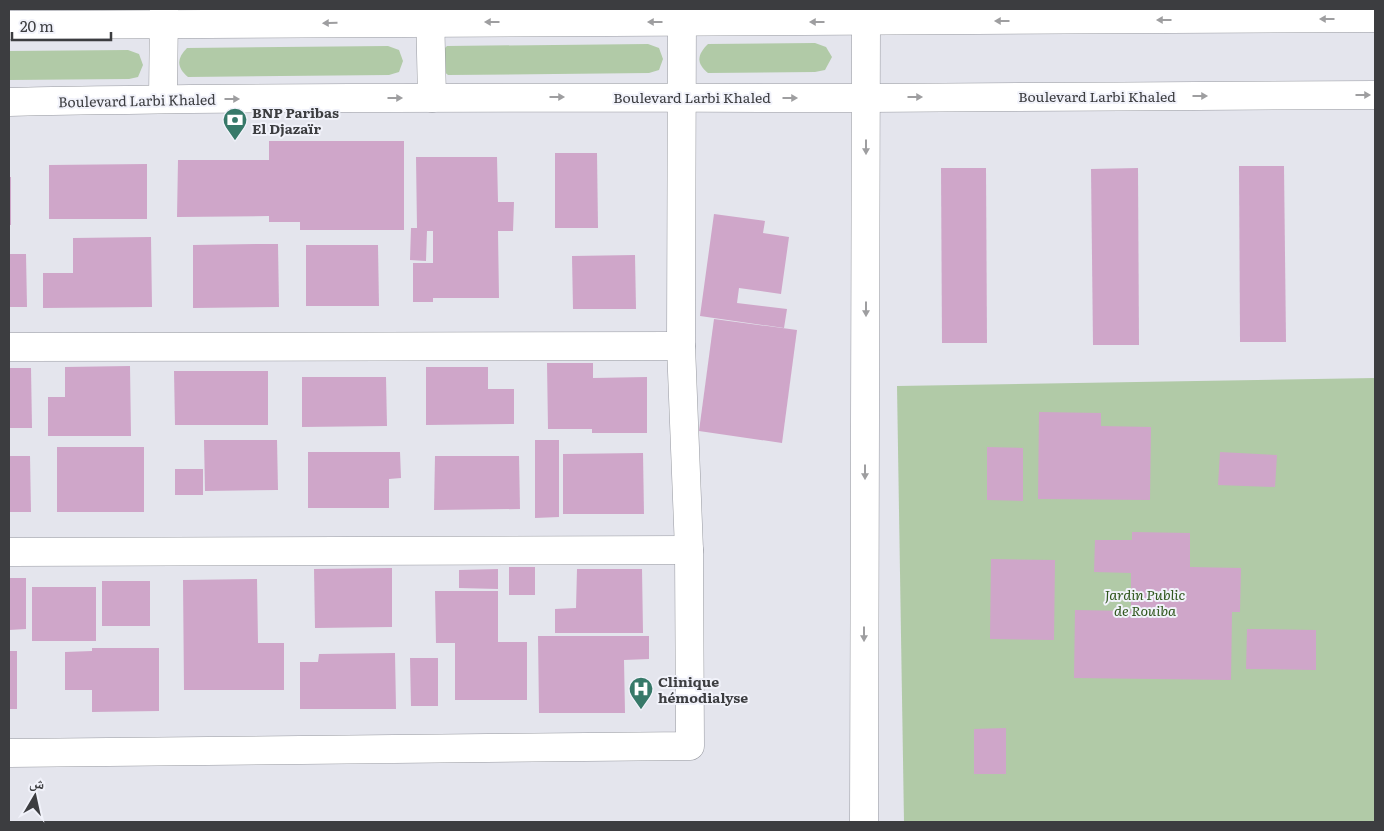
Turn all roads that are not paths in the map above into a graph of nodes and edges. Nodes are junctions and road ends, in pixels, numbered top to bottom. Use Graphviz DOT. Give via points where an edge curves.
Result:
graph roads {
  1 [pos="1199,14"];
  2 [pos="430,15"];
  3 [pos="682,15"];
  4 [pos="164,17"];
  5 [pos="1375,18"];
  6 [pos="866,21"];
  7 [pos="9,25"];
  8 [pos="1375,95"];
  9 [pos="681,97"];
  10 [pos="432,98"];
  11 [pos="866,98"];
  12 [pos="163,99"];
  13 [pos="9,102"];
  14 [pos="681,346"];
  15 [pos="9,347"];
  16 [pos="689,550"];
  17 [pos="9,552"];
  18 [pos="9,753"];
  19 [pos="864,822"];
  5 -- 1 [label="main road, one-way"];
  1 -- 6 [label="main road, one-way"];
  3 -- 2 [label="main road, one-way"];
  2 -- 4 [label="main road, one-way"];
  2 -- 10 [label="main road"];
  6 -- 3 [label="main road, one-way"];
  3 -- 9 [label="main road"];
  4 -- 7 [label="main road"];
  4 -- 12 [label="main road"];
  6 -- 11 [label="main road"];
  11 -- 8 [label="main road, Boulevard Larbi Khaled, one-way"];
  10 -- 9 [label="main road, Boulevard Larbi Khaled, one-way"];
  9 -- 11 [label="main road, Boulevard Larbi Khaled, one-way"];
  9 -- 14 [label="main road"];
  12 -- 10 [label="main road, Boulevard Larbi Khaled, one-way"];
  11 -- 19 [label="main road, one-way"];
  12 -- 13 [label="main road, Boulevard Larbi Khaled"];
  14 -- 15 [label="main road"];
  14 -- 16 [label="main road"];
  16 -- 17 [label="main road"];
  16 -- 18 [label="main road" via="690,746"];
}
